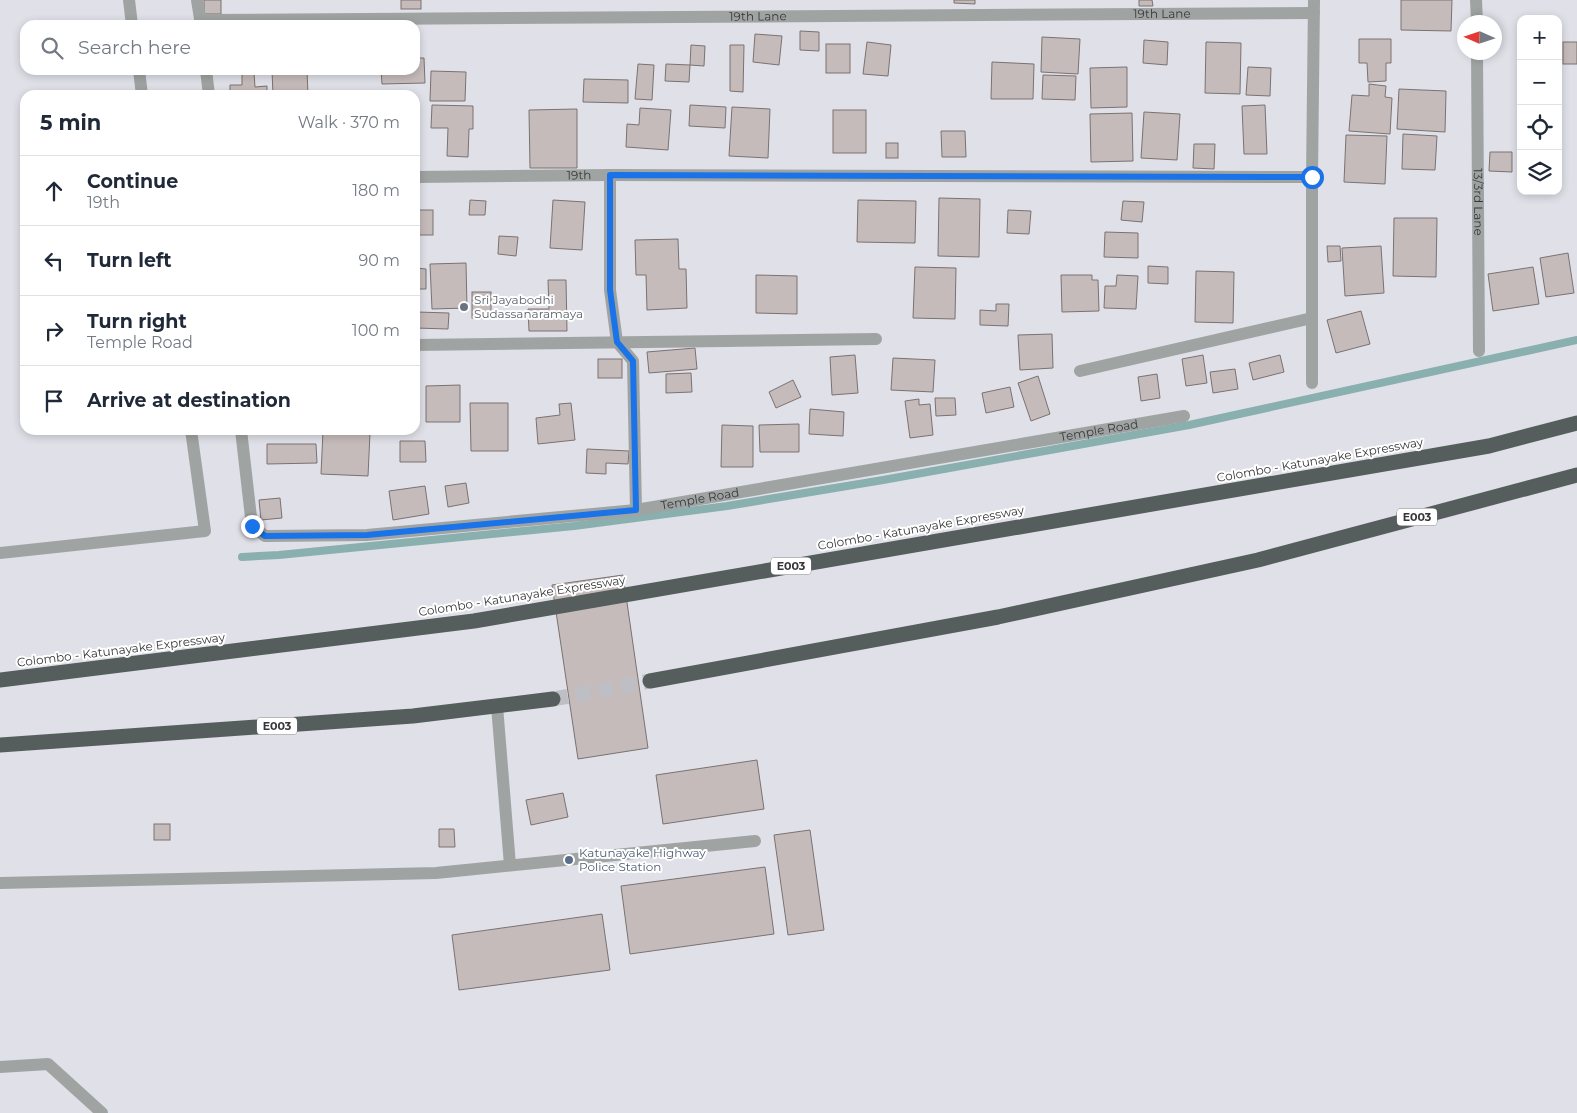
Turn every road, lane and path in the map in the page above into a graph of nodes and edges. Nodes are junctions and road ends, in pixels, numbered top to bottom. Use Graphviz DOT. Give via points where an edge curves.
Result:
graph roads {
  1 [pos="129,0"];
  2 [pos="197,0"];
  3 [pos="1476,0"];
  4 [pos="1314,7"];
  5 [pos="1477,15"];
  6 [pos="131,20"];
  7 [pos="200,20"];
  8 [pos="410,20"];
  9 [pos="1477,60"];
  10 [pos="140,75"];
  11 [pos="207,75"];
  12 [pos="141,90"];
  13 [pos="208,90"];
  14 [pos="610,175"];
  15 [pos="420,177"];
  16 [pos="1312,177"];
  17 [pos="1312,318"];
  18 [pos="876,339"];
  19 [pos="617,342"];
  20 [pos="420,345"];
  21 [pos="1479,351"];
  22 [pos="1080,371"];
  23 [pos="1312,383"];
  24 [pos="1184,416"];
  25 [pos="1577,423"];
  26 [pos="191,435"];
  27 [pos="242,435"];
  28 [pos="1577,475"];
  29 [pos="636,510"];
  30 [pos="0,553"];
  31 [pos="0,680"];
  32 [pos="650,681"];
  33 [pos="553,699"];
  34 [pos="497,706"];
  35 [pos="0,745"];
  36 [pos="755,841"];
  37 [pos="510,865"];
  38 [pos="0,883"];
  39 [pos="0,1068"];
  40 [pos="102,1113"];
  1 -- 6 [label="street"];
  2 -- 7 [label="street"];
  3 -- 5 [label="street"];
  4 -- 8 [label="street, 19th Lane"];
  4 -- 16 [label="street"];
  9 -- 21 [label="street, 13/3rd Lane"];
  10 -- 12 [label="street"];
  11 -- 13 [label="street"];
  14 -- 15 [label="street, 19th"];
  14 -- 16 [label="street, 19th"];
  14 -- 19 [label="street" via="610,290"];
  16 -- 17 [label="street"];
  17 -- 22 [label="street"];
  17 -- 23 [label="street"];
  18 -- 19 [label="street"];
  19 -- 20 [label="street"];
  19 -- 29 [label="street" via="633,361"];
  24 -- 29 [label="street, Temple Road"];
  25 -- 31 [label="highway, Colombo - Katunayake Expressway / E003" via="1489,446 474,620"];
  26 -- 30 [label="street" via="205,531"];
  27 -- 29 [label="street, Temple Road" via="252,526 265,536 367,535"];
  28 -- 32 [label="highway, E003" via="1258,560 998,617"];
  33 -- 34 [label="highway, E003"];
  34 -- 35 [label="highway, E003" via="413,716"];
  34 -- 37 [label="street"];
  36 -- 37 [label="street"];
  37 -- 38 [label="street" via="436,872"];
  39 -- 40 [label="street" via="48,1064"];
}
